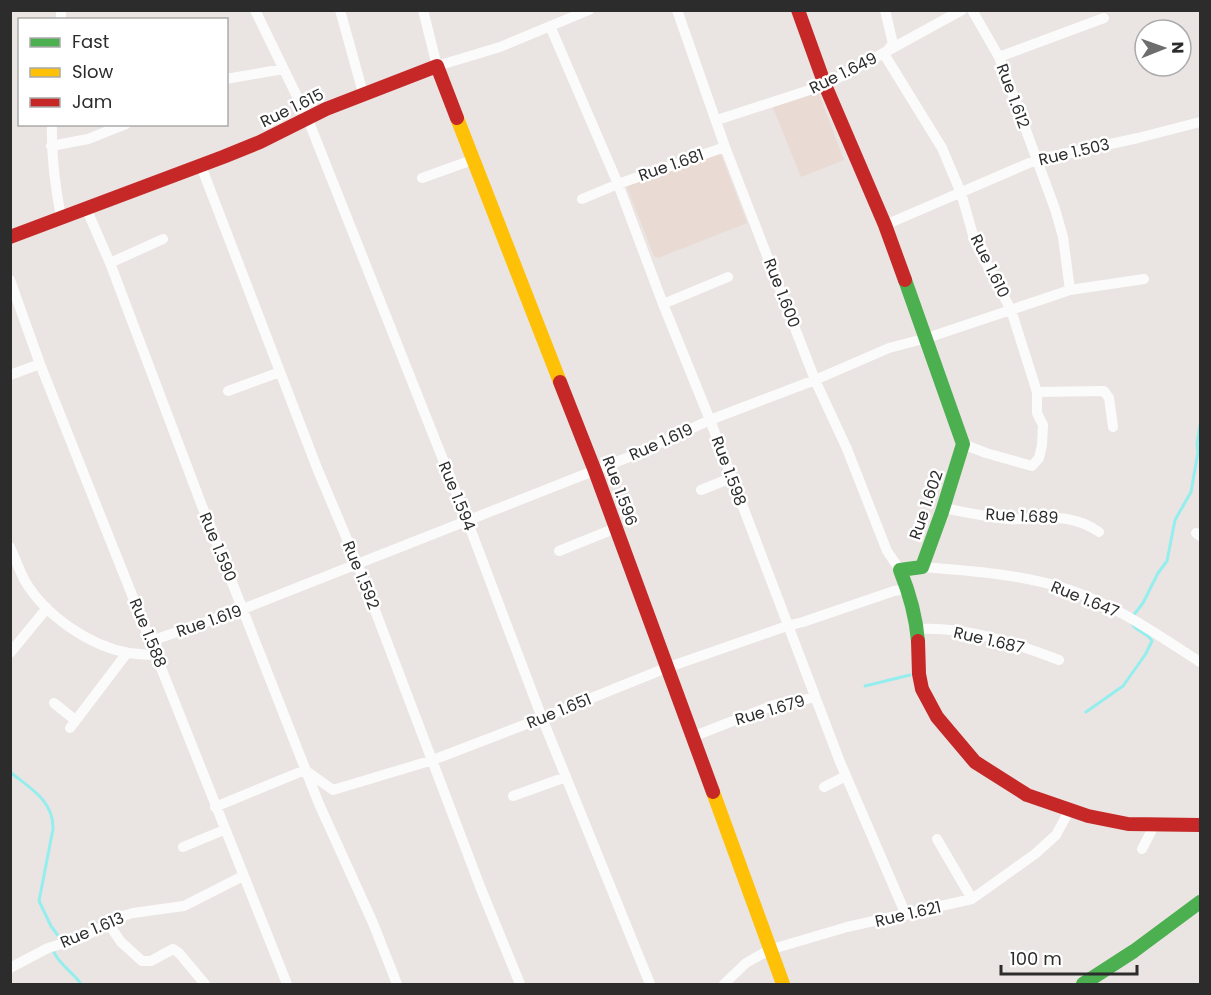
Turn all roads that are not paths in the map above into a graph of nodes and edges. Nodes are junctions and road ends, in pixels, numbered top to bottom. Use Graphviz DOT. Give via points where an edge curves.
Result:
graph roads {
  1 [pos="255,10"];
  2 [pos="340,10"];
  3 [pos="423,10"];
  4 [pos="589,10"];
  5 [pos="677,10"];
  6 [pos="798,10"];
  7 [pos="885,10"];
  8 [pos="962,10"];
  9 [pos="972,10"];
  10 [pos="1104,18"];
  11 [pos="550,26"];
  12 [pos="884,54"];
  13 [pos="999,57"];
  14 [pos="438,66"];
  15 [pos="283,69"];
  16 [pos="228,79"];
  17 [pos="825,85"];
  18 [pos="363,93"];
  19 [pos="307,117"];
  20 [pos="717,120"];
  21 [pos="1200,122"];
  22 [pos="52,126"];
  23 [pos="121,126"];
  24 [pos="51,146"];
  25 [pos="725,147"];
  26 [pos="475,159"];
  27 [pos="1036,160"];
  28 [pos="201,166"];
  29 [pos="422,178"];
  30 [pos="618,184"];
  31 [pos="961,193"];
  32 [pos="582,199"];
  33 [pos="86,208"];
  34 [pos="61,217"];
  35 [pos="885,225"];
  36 [pos="10,237"];
  37 [pos="163,239"];
  38 [pos="110,263"];
  39 [pos="728,277"];
  40 [pos="1144,279"];
  41 [pos="10,280"];
  42 [pos="1070,290"];
  43 [pos="663,304"];
  44 [pos="1011,310"];
  45 [pos="927,338"];
  46 [pos="40,364"];
  47 [pos="280,372"];
  48 [pos="10,375"];
  49 [pos="815,380"];
  50 [pos="228,391"];
  51 [pos="1037,392"];
  52 [pos="710,420"];
  53 [pos="1113,427"];
  54 [pos="963,444"];
  55 [pos="595,471"];
  56 [pos="731,478"];
  57 [pos="700,490"];
  58 [pos="943,508"];
  59 [pos="467,520"];
  60 [pos="616,528"];
  61 [pos="1099,532"];
  62 [pos="10,546"];
  63 [pos="559,551"];
  64 [pos="357,563"];
  65 [pos="922,567"];
  66 [pos="900,570"];
  67 [pos="908,589"];
  68 [pos="46,608"];
  69 [pos="243,609"];
  70 [pos="787,626"];
  71 [pos="917,629"];
  72 [pos="151,641"];
  73 [pos="127,652"];
  74 [pos="10,653"];
  75 [pos="156,656"];
  76 [pos="1059,660"];
  77 [pos="1200,662"];
  78 [pos="666,668"];
  79 [pos="814,696"];
  80 [pos="54,703"];
  81 [pos="542,718"];
  82 [pos="692,738"];
  83 [pos="433,760"];
  84 [pos="306,771"];
  85 [pos="846,776"];
  86 [pos="566,777"];
  87 [pos="824,787"];
  88 [pos="513,796"];
  89 [pos="215,807"];
  90 [pos="1070,809"];
  91 [pos="1155,824"];
  92 [pos="1200,825"];
  93 [pos="224,830"];
  94 [pos="937,838"];
  95 [pos="183,847"];
  96 [pos="1142,849"];
  97 [pos="243,876"];
  98 [pos="972,899"];
  99 [pos="1200,902"];
  100 [pos="906,915"];
  101 [pos="108,923"];
  102 [pos="770,950"];
  103 [pos="10,968"];
  104 [pos="205,984"];
  105 [pos="287,984"];
  106 [pos="397,984"];
  107 [pos="520,984"];
  108 [pos="650,984"];
  109 [pos="724,984"];
  110 [pos="783,984"];
  111 [pos="1083,984"];
  1 -- 15 [label="street, Rue 1.594"];
  2 -- 18 [label="street"];
  3 -- 14 [label="street, Rue 1.596"];
  4 -- 11 [label="street, Rue 1.615"];
  5 -- 20 [label="street, Rue 1.600"];
  6 -- 17 [label="street"];
  7 -- 12 [label="street" via="893,44"];
  8 -- 12 [label="street, Rue 1.649"];
  9 -- 13 [label="street, Rue 1.612"];
  10 -- 13 [label="street"];
  11 -- 14 [label="street, Rue 1.615"];
  11 -- 30 [label="street, Rue 1.598"];
  12 -- 17 [label="street, Rue 1.649"];
  12 -- 31 [label="street, Rue 1.610" via="942,148"];
  13 -- 27 [label="street, Rue 1.612"];
  14 -- 18 [label="street, Rue 1.615"];
  14 -- 26 [label="street, Rue 1.596"];
  15 -- 16 [label="street"];
  15 -- 19 [label="street, Rue 1.594"];
  17 -- 20 [label="street, Rue 1.649"];
  17 -- 35 [label="street"];
  18 -- 19 [label="street, Rue 1.615"];
  19 -- 28 [label="street, Rue 1.615" via="256,144"];
  19 -- 59 [label="street, Rue 1.594"];
  20 -- 25 [label="street, Rue 1.600"];
  21 -- 27 [label="street, Rue 1.503"];
  22 -- 24 [label="street"];
  23 -- 24 [label="street" via="88,140"];
  24 -- 34 [label="street"];
  25 -- 30 [label="street, Rue 1.681"];
  25 -- 49 [label="street, Rue 1.600"];
  26 -- 29 [label="street"];
  26 -- 55 [label="street, Rue 1.596"];
  27 -- 31 [label="street, Rue 1.503"];
  27 -- 42 [label="street, Rue 1.612" via="1063,237"];
  28 -- 33 [label="street, Rue 1.615"];
  28 -- 47 [label="street, Rue 1.592"];
  30 -- 32 [label="street, Rue 1.681"];
  30 -- 43 [label="street, Rue 1.598"];
  31 -- 35 [label="street, Rue 1.503"];
  31 -- 44 [label="street, Rue 1.610" via="975,242"];
  33 -- 34 [label="street, Rue 1.615"];
  33 -- 38 [label="street, Rue 1.590"];
  34 -- 36 [label="street, Rue 1.615"];
  35 -- 45 [label="street"];
  37 -- 38 [label="street"];
  38 -- 69 [label="street, Rue 1.590"];
  39 -- 43 [label="street"];
  40 -- 42 [label="street, Rue 1.619"];
  41 -- 46 [label="street, Rue 1.588"];
  42 -- 44 [label="street, Rue 1.619"];
  43 -- 52 [label="street, Rue 1.598"];
  44 -- 45 [label="street, Rue 1.619"];
  44 -- 51 [label="street, Rue 1.610"];
  45 -- 49 [label="street, Rue 1.619" via="889,348"];
  45 -- 54 [label="street"];
  46 -- 48 [label="street"];
  46 -- 72 [label="street, Rue 1.588"];
  47 -- 50 [label="street"];
  47 -- 64 [label="street, Rue 1.592"];
  49 -- 52 [label="street, Rue 1.619"];
  49 -- 66 [label="street, Rue 1.600" via="887,551"];
  51 -- 53 [label="street" via="1104,390"];
  51 -- 54 [label="street, Rue 1.610" via="1037,413 1043,424 1042,446 1032,466"];
  52 -- 55 [label="street, Rue 1.619"];
  52 -- 56 [label="street, Rue 1.598"];
  54 -- 58 [label="street, Rue 1.602"];
  55 -- 59 [label="street, Rue 1.619"];
  55 -- 60 [label="street, Rue 1.596"];
  56 -- 57 [label="street"];
  56 -- 70 [label="street, Rue 1.598"];
  58 -- 61 [label="street, Rue 1.689" via="1005,518 1059,517 1085,522"];
  58 -- 65 [label="street, Rue 1.602"];
  59 -- 64 [label="street, Rue 1.619"];
  59 -- 81 [label="street, Rue 1.594"];
  60 -- 63 [label="street"];
  60 -- 78 [label="street, Rue 1.596"];
  62 -- 68 [label="street" via="23,579"];
  64 -- 69 [label="street, Rue 1.619"];
  64 -- 83 [label="street, Rue 1.592"];
  65 -- 66 [label="street"];
  65 -- 77 [label="street, Rue 1.647" via="1020,578 1068,590 1137,621"];
  66 -- 67 [label="street"];
  67 -- 70 [label="street, Rue 1.651"];
  67 -- 71 [label="street"];
  68 -- 73 [label="street" via="90,639"];
  68 -- 74 [label="street"];
  69 -- 72 [label="street, Rue 1.619"];
  69 -- 84 [label="street, Rue 1.590"];
  70 -- 78 [label="street, Rue 1.651"];
  70 -- 79 [label="street, Rue 1.598"];
  71 -- 76 [label="street, Rue 1.687" via="988,637"];
  71 -- 90 [label="street" via="922,689 938,717 975,762 1019,790"];
  72 -- 75 [label="street, Rue 1.588"];
  73 -- 75 [label="street"];
  73 -- 80 [label="street" via="73,724"];
  75 -- 89 [label="street, Rue 1.588"];
  78 -- 81 [label="street, Rue 1.651"];
  78 -- 82 [label="street, Rue 1.596"];
  79 -- 82 [label="street, Rue 1.679" via="777,704"];
  79 -- 85 [label="street, Rue 1.598"];
  81 -- 83 [label="street, Rue 1.651"];
  81 -- 86 [label="street, Rue 1.594"];
  82 -- 102 [label="street, Rue 1.596"];
  83 -- 84 [label="street, Rue 1.651" via="333,790"];
  83 -- 107 [label="street, Rue 1.592"];
  84 -- 89 [label="street"];
  84 -- 106 [label="street, Rue 1.590"];
  85 -- 87 [label="street"];
  85 -- 100 [label="street, Rue 1.598"];
  86 -- 88 [label="street"];
  86 -- 108 [label="street, Rue 1.594"];
  89 -- 93 [label="street, Rue 1.588"];
  90 -- 91 [label="street" via="1128,824"];
  90 -- 98 [label="street, Rue 1.621" via="1056,835 1042,848"];
  91 -- 92 [label="street"];
  91 -- 96 [label="street"];
  93 -- 95 [label="street"];
  93 -- 97 [label="street, Rue 1.588"];
  94 -- 98 [label="street"];
  97 -- 101 [label="street, Rue 1.613" via="184,906 133,913"];
  97 -- 105 [label="street, Rue 1.588"];
  98 -- 100 [label="street, Rue 1.621"];
  99 -- 111 [label="street"];
  100 -- 102 [label="street, Rue 1.621"];
  101 -- 103 [label="street, Rue 1.613"];
  101 -- 104 [label="street" via="142,961 151,961 173,950"];
  102 -- 109 [label="street, Rue 1.621" via="746,963"];
  102 -- 110 [label="street, Rue 1.596"];
}
